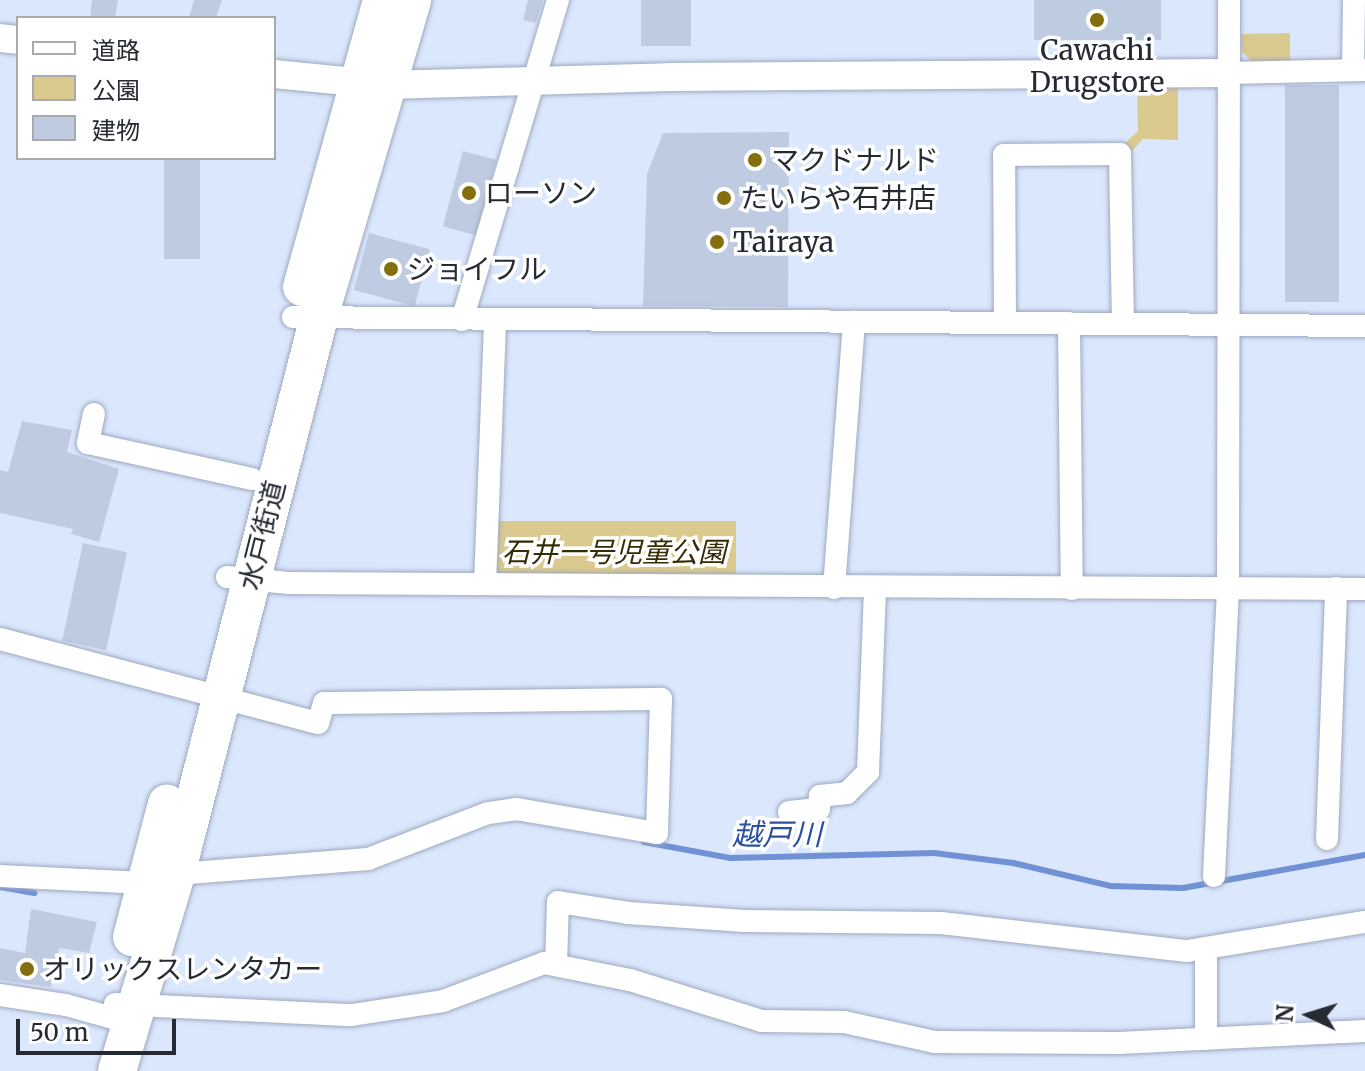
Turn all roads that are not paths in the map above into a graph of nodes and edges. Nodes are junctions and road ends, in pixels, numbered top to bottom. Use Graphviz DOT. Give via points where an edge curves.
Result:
graph roads {
  1 [pos="382,0"];
  2 [pos="412,0"];
  3 [pos="558,0"];
  4 [pos="1229,0"];
  5 [pos="1354,0"];
  6 [pos="1359,70"];
  7 [pos="1228,73"];
  8 [pos="276,74"];
  9 [pos="536,81"];
  10 [pos="372,85"];
  11 [pos="306,317"];
  12 [pos="462,320"];
  13 [pos="495,320"];
  14 [pos="854,322"];
  15 [pos="1005,322"];
  16 [pos="1069,323"];
  17 [pos="1123,323"];
  18 [pos="1224,324"];
  19 [pos="1365,326"];
  20 [pos="94,414"];
  21 [pos="252,479"];
  22 [pos="239,578"];
  23 [pos="485,584"];
  24 [pos="834,588"];
  25 [pos="1228,588"];
  26 [pos="1336,588"];
  27 [pos="875,589"];
  28 [pos="1072,589"];
  29 [pos="1365,589"];
  30 [pos="0,639"];
  31 [pos="209,695"];
  32 [pos="789,812"];
  33 [pos="1327,839"];
  34 [pos="0,876"];
  35 [pos="1214,876"];
  36 [pos="151,886"];
  37 [pos="1365,922"];
  38 [pos="1206,948"];
  39 [pos="556,965"];
  40 [pos="0,995"];
  41 [pos="124,1012"];
  42 [pos="1365,1031"];
  43 [pos="1206,1039"];
  44 [pos="95,1071"];
  45 [pos="117,1071"];
  1 -- 10 [label="highway, 水戸街道"];
  2 -- 10 [label="highway, 水戸街道"];
  3 -- 9 [label="street"];
  4 -- 7 [label="street"];
  5 -- 6 [label="street"];
  6 -- 7 [label="street"];
  7 -- 9 [label="street"];
  7 -- 18 [label="street"];
  8 -- 10 [label="street"];
  9 -- 10 [label="street"];
  9 -- 12 [label="street"];
  10 -- 11 [label="highway, 水戸街道"];
  11 -- 12 [label="street"];
  11 -- 21 [label="highway, 水戸街道"];
  11 -- 22 [label="highway, 水戸街道"];
  12 -- 13 [label="street"];
  13 -- 14 [label="street"];
  13 -- 23 [label="street"];
  14 -- 15 [label="street"];
  14 -- 24 [label="street"];
  15 -- 16 [label="street"];
  15 -- 17 [label="street" via="1004,155 1120,154"];
  16 -- 17 [label="street"];
  16 -- 28 [label="street"];
  17 -- 18 [label="street"];
  18 -- 19 [label="street"];
  18 -- 25 [label="street"];
  20 -- 21 [label="street" via="88,443"];
  21 -- 22 [label="highway, 水戸街道"];
  22 -- 23 [label="street"];
  22 -- 31 [label="highway, 水戸街道"];
  23 -- 24 [label="street"];
  24 -- 27 [label="street"];
  25 -- 26 [label="street"];
  25 -- 28 [label="street"];
  25 -- 35 [label="street"];
  26 -- 29 [label="street"];
  26 -- 33 [label="street"];
  27 -- 28 [label="street"];
  27 -- 32 [label="street" via="868,772 847,793 820,796 819,809"];
  30 -- 31 [label="street"];
  31 -- 36 [label="highway, 水戸街道"];
  31 -- 36 [label="street" via="318,723 324,703 661,699 657,833 517,809 488,813 368,859"];
  34 -- 36 [label="street"];
  36 -- 41 [label="highway, 水戸街道"];
  37 -- 38 [label="street"];
  38 -- 39 [label="street" via="1187,951 941,923 628,913 558,902"];
  38 -- 43 [label="street"];
  39 -- 41 [label="street" via="544,963 443,1001 352,1015"];
  39 -- 43 [label="street" via="630,980 762,1021 844,1022 935,1042"];
  40 -- 41 [label="street"];
  41 -- 44 [label="highway, 水戸街道"];
  41 -- 45 [label="highway, 水戸街道"];
  42 -- 43 [label="street"];
}
